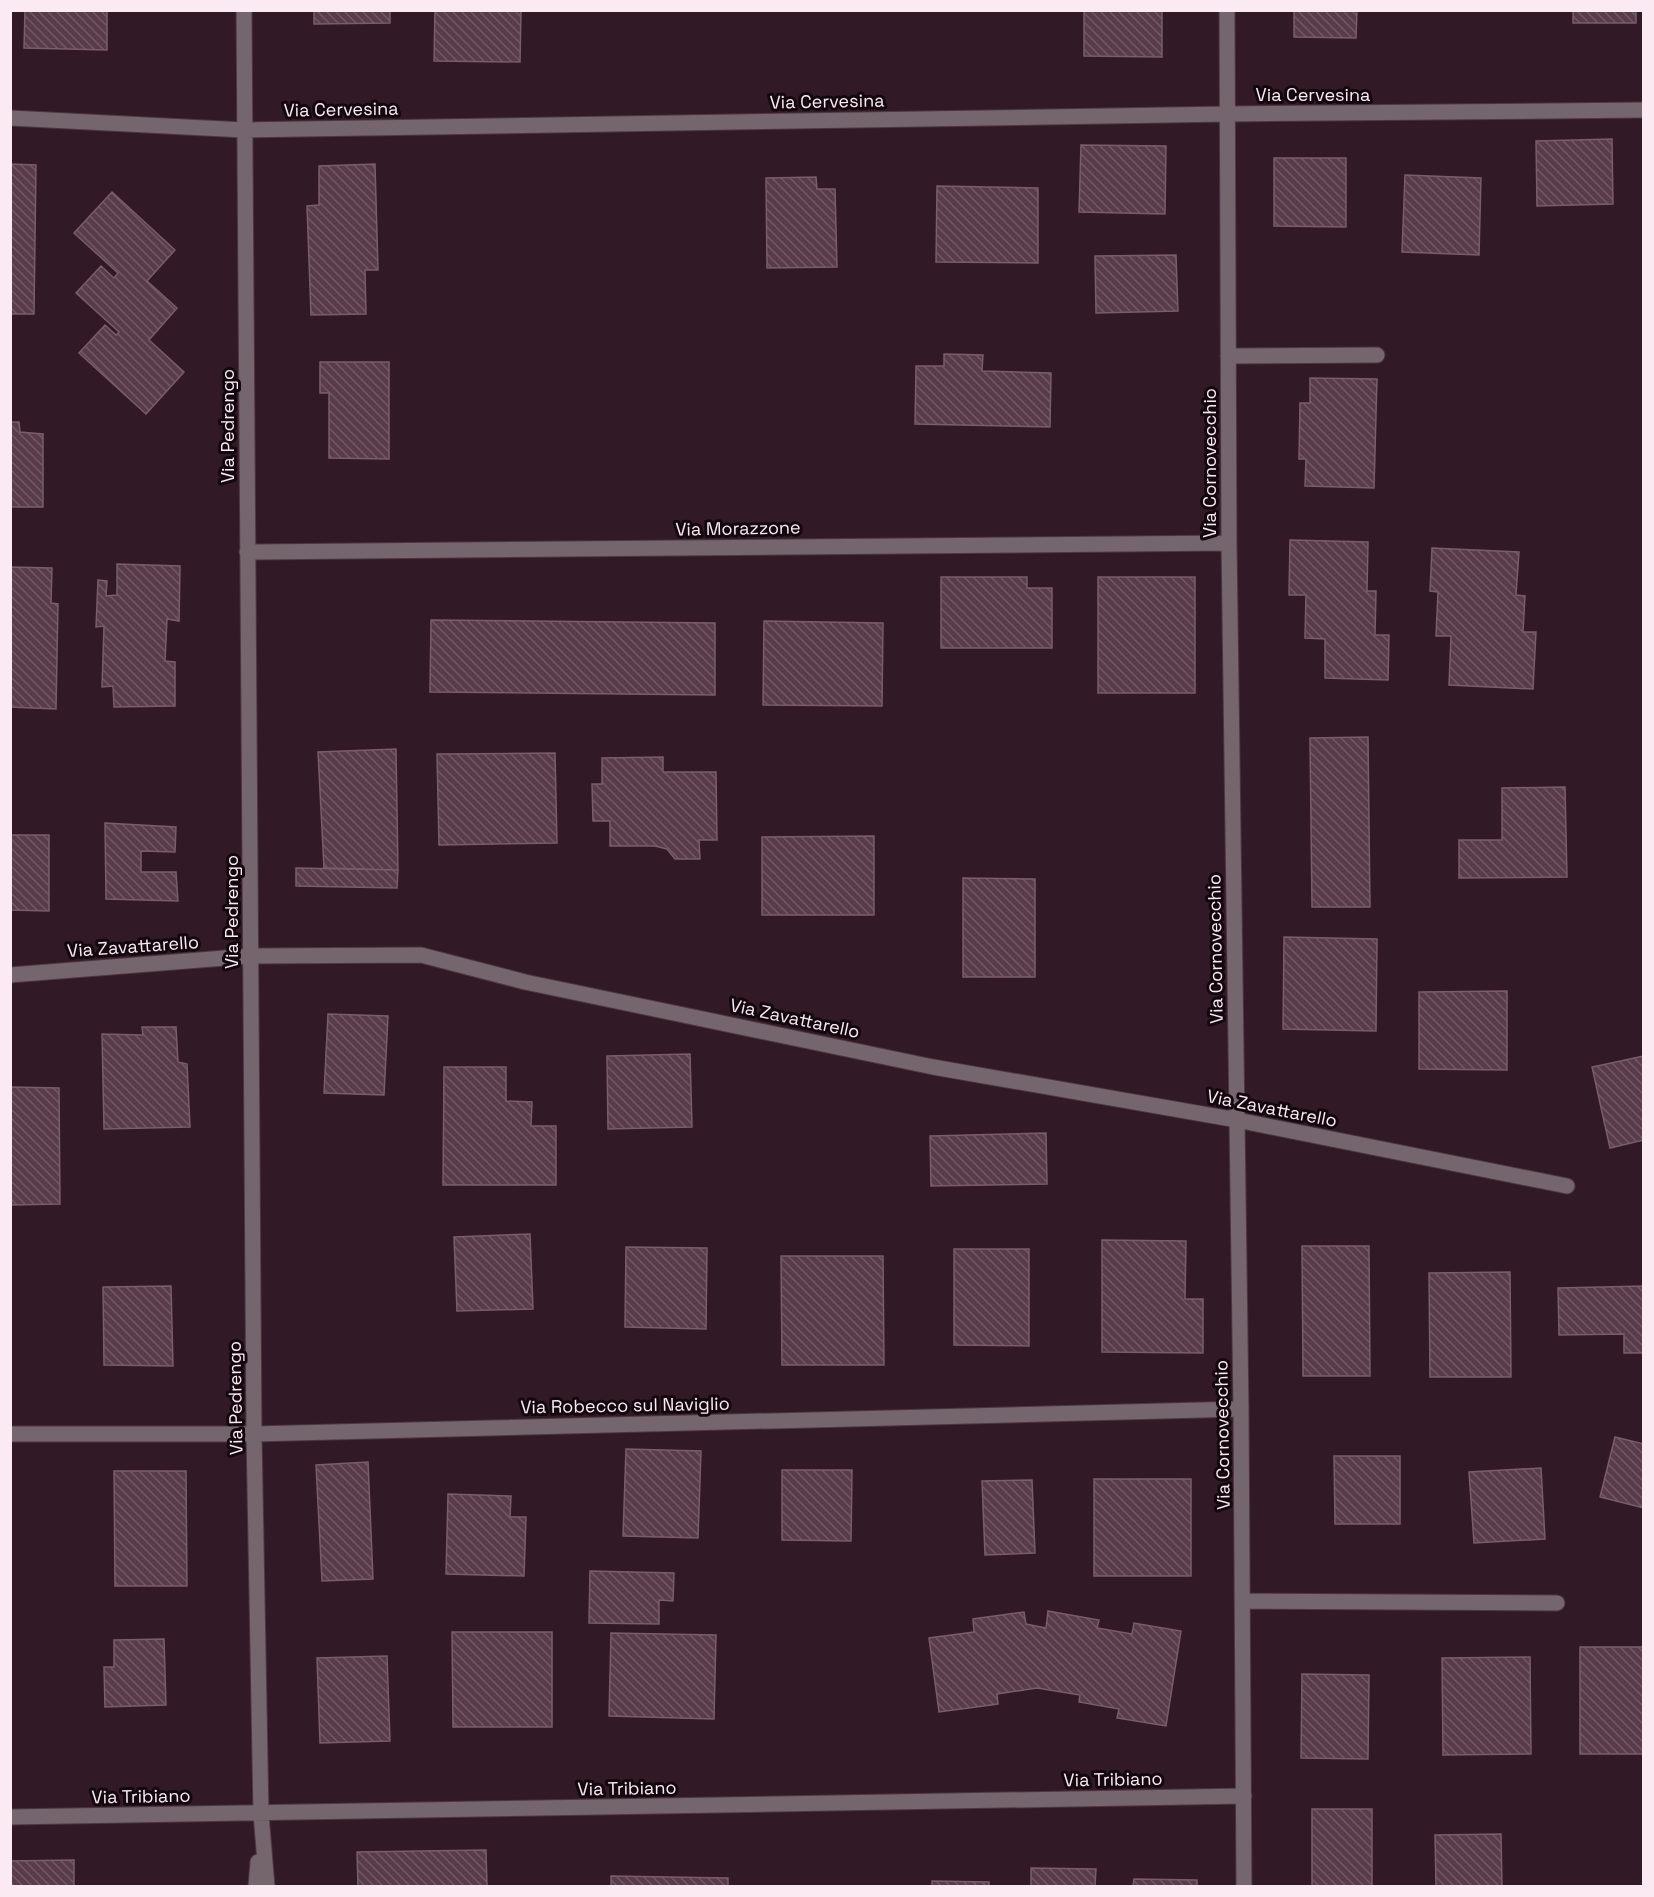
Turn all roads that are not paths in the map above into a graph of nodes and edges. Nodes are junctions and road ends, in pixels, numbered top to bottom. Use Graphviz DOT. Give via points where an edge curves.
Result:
graph roads {
  1 [pos="244,10"];
  2 [pos="1227,10"];
  3 [pos="1644,110"];
  4 [pos="1228,114"];
  5 [pos="10,118"];
  6 [pos="244,130"];
  7 [pos="1377,355"];
  8 [pos="1228,356"];
  9 [pos="1229,543"];
  10 [pos="247,552"];
  11 [pos="250,956"];
  12 [pos="10,975"];
  13 [pos="1237,1120"];
  14 [pos="1567,1186"];
  15 [pos="1241,1409"];
  16 [pos="10,1434"];
  17 [pos="254,1434"];
  18 [pos="1243,1601"];
  19 [pos="1557,1603"];
  20 [pos="1244,1796"];
  21 [pos="261,1814"];
  22 [pos="10,1817"];
  23 [pos="256,1887"];
  24 [pos="267,1887"];
  25 [pos="1244,1887"];
  1 -- 6 [label="street, Via Pedrengo"];
  2 -- 4 [label="street, Via Cornovecchio"];
  3 -- 4 [label="street, Via Cervesina"];
  4 -- 6 [label="street, Via Cervesina"];
  4 -- 8 [label="street, Via Cornovecchio"];
  5 -- 6 [label="street, Via Cervesina"];
  6 -- 10 [label="street, Via Pedrengo"];
  7 -- 8 [label="street"];
  8 -- 9 [label="street, Via Cornovecchio"];
  9 -- 10 [label="street, Via Morazzone"];
  9 -- 13 [label="street, Via Cornovecchio"];
  10 -- 11 [label="street, Via Pedrengo"];
  11 -- 12 [label="street, Via Zavattarello"];
  11 -- 13 [label="street, Via Zavattarello" via="421,955 525,982 933,1067"];
  11 -- 17 [label="street, Via Pedrengo"];
  13 -- 14 [label="street, Via Zavattarello"];
  13 -- 15 [label="street, Via Cornovecchio"];
  15 -- 17 [label="street, Via Robecco sul Naviglio"];
  15 -- 18 [label="street, Via Cornovecchio"];
  16 -- 17 [label="street, Via Robecco sul Naviglio"];
  17 -- 21 [label="street, Via Pedrengo"];
  18 -- 19 [label="street"];
  18 -- 20 [label="street, Via Cornovecchio"];
  20 -- 21 [label="street, Via Tribiano"];
  20 -- 25 [label="street, Via Cornovecchio"];
  21 -- 22 [label="street, Via Tribiano"];
  21 -- 23 [label="street, Via Pedrengo"];
  21 -- 24 [label="street, Via Pedrengo"];
}
